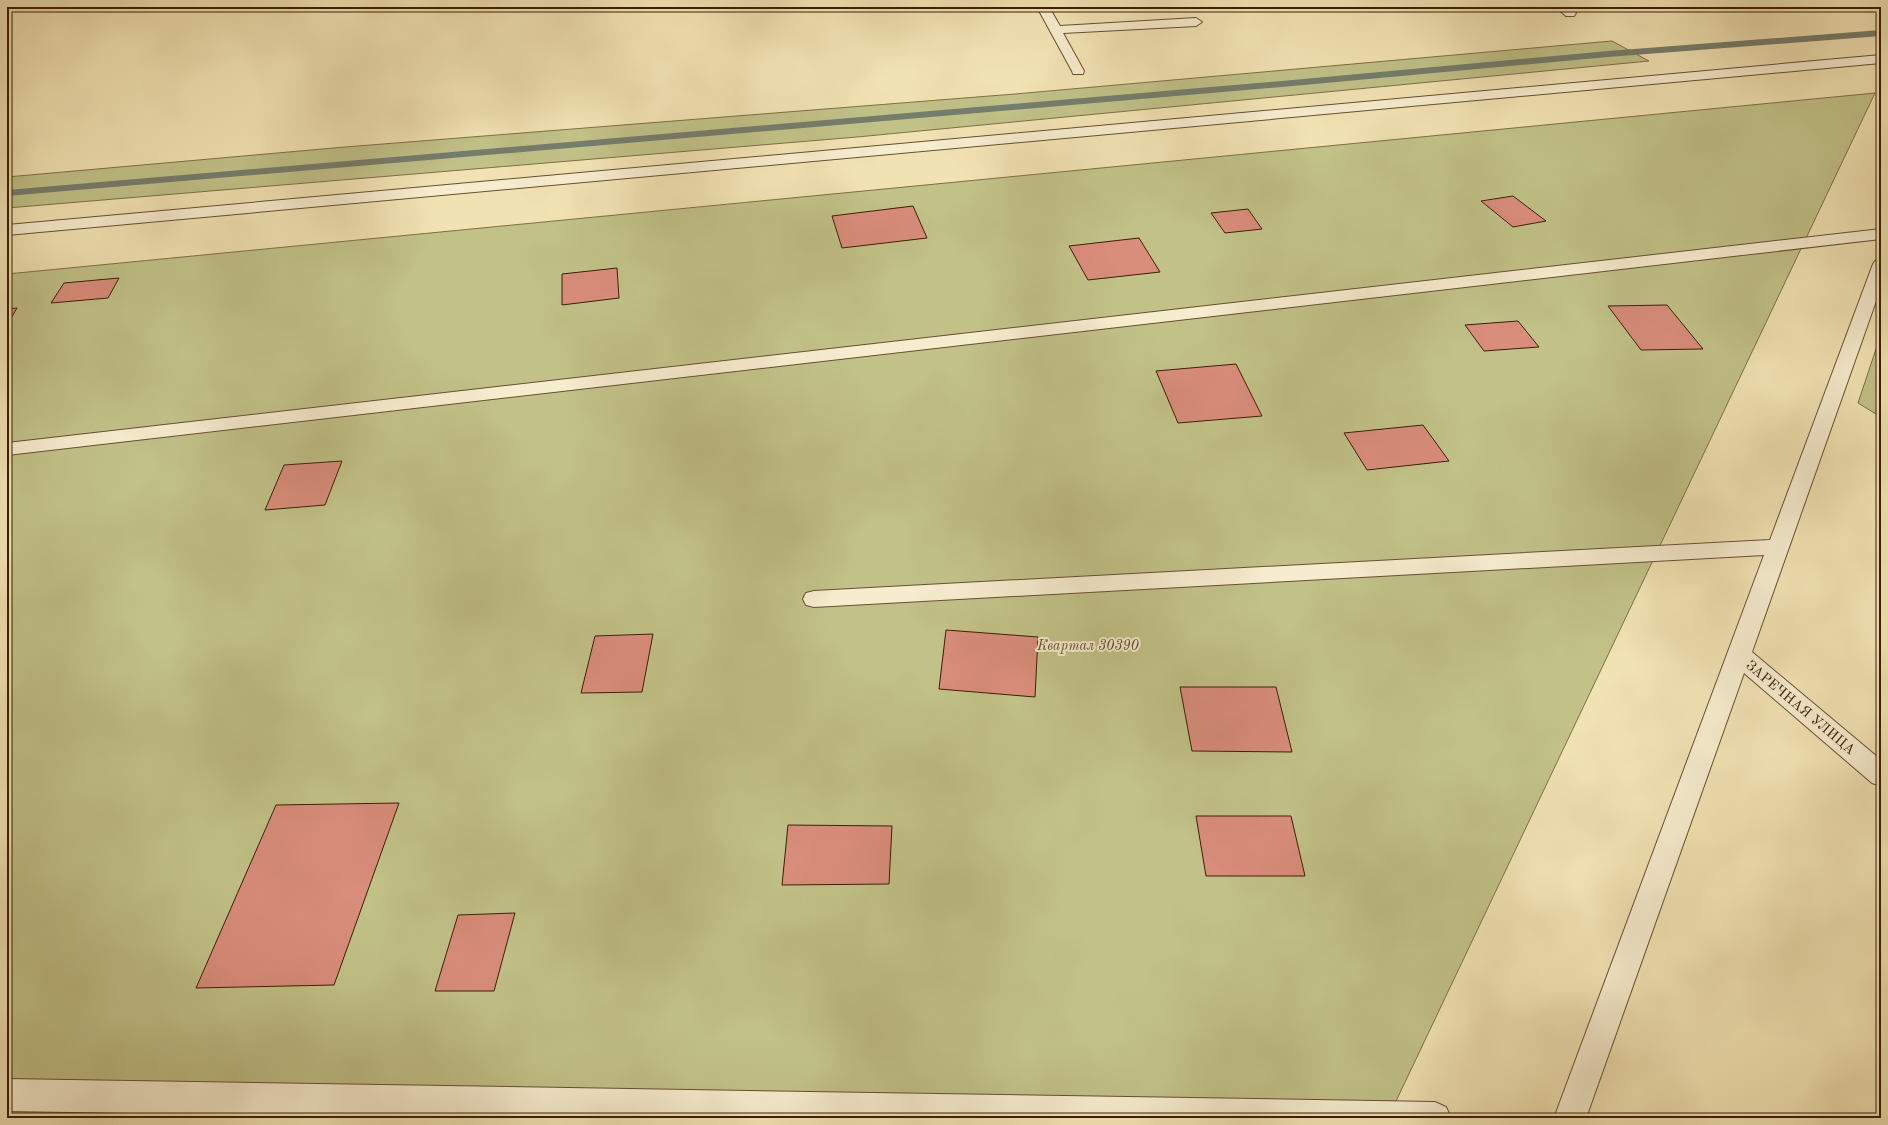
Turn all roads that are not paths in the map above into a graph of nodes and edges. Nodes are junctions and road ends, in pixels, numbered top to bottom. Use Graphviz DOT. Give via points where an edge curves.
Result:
graph roads {
  1 [pos="1043,7"];
  2 [pos="1196,22"];
  3 [pos="1056,30"];
  4 [pos="1881,59"];
  5 [pos="1078,71"];
  6 [pos="7,230"];
  7 [pos="1881,234"];
  8 [pos="1881,264"];
  9 [pos="7,449"];
  10 [pos="1778,547"];
  11 [pos="814,599"];
  12 [pos="1739,655"];
  13 [pos="1881,775"];
  14 [pos="7,1095"];
  15 [pos="1435,1118"];
  16 [pos="1570,1118"];
  1 -- 3 [label="street"];
  2 -- 3 [label="street"];
  3 -- 5 [label="street"];
  4 -- 6 [label="street"];
  7 -- 9 [label="street"];
  8 -- 10 [label="street"];
  10 -- 11 [label="street"];
  10 -- 12 [label="street"];
  12 -- 13 [label="street, ЗАРЕЧНАЯ УЛИЦА"];
  12 -- 16 [label="street"];
  14 -- 15 [label="street"];
}
